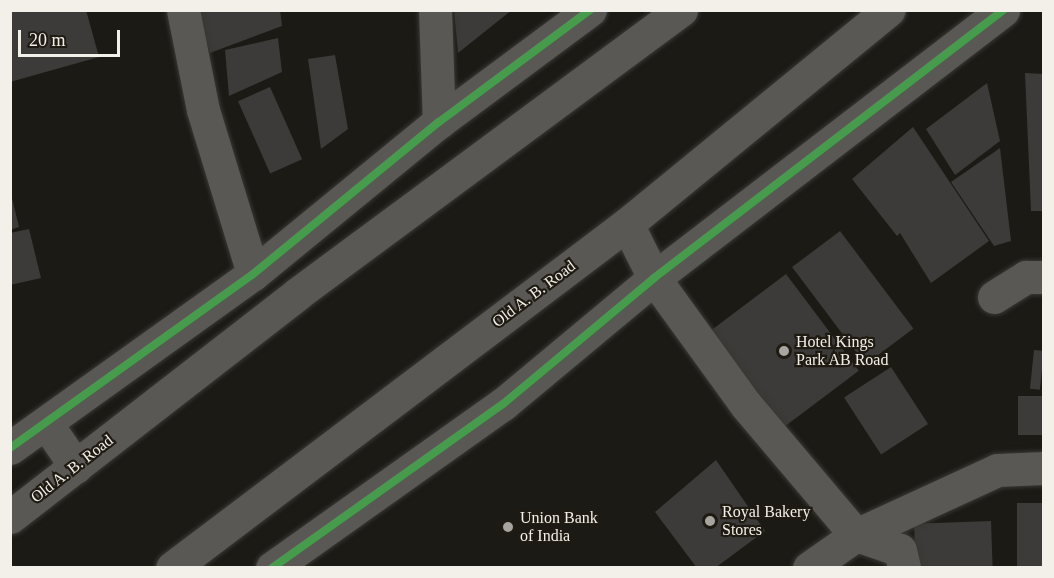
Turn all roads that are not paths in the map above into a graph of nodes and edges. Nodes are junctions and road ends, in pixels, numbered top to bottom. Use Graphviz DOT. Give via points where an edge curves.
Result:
graph roads {
  1 [pos="183,10"];
  2 [pos="435,10"];
  3 [pos="590,10"];
  4 [pos="681,10"];
  5 [pos="888,10"];
  6 [pos="1003,10"];
  7 [pos="438,122"];
  8 [pos="627,224"];
  9 [pos="253,274"];
  10 [pos="1044,277"];
  11 [pos="654,278"];
  12 [pos="994,297"];
  13 [pos="46,423"];
  14 [pos="10,448"];
  15 [pos="76,467"];
  16 [pos="1044,468"];
  17 [pos="10,517"];
  18 [pos="856,535"];
  19 [pos="172,567"];
  20 [pos="272,567"];
  21 [pos="809,567"];
  22 [pos="904,567"];
  1 -- 9 [label="street" via="203,110"];
  2 -- 7 [label="street"];
  3 -- 7 [label="street"];
  4 -- 15 [label="street, Old A. B. Road" via="297,294"];
  5 -- 8 [label="street, Old A. B. Road"];
  6 -- 11 [label="street"];
  7 -- 9 [label="street"];
  8 -- 11 [label="street"];
  8 -- 19 [label="street, Old A. B. Road"];
  9 -- 13 [label="street"];
  10 -- 12 [label="street" via="1026,277"];
  11 -- 18 [label="street" via="746,405"];
  11 -- 20 [label="street" via="503,404"];
  13 -- 14 [label="street"];
  13 -- 15 [label="street"];
  15 -- 17 [label="street, Old A. B. Road"];
  16 -- 18 [label="street" via="997,470"];
  18 -- 21 [label="street"];
  18 -- 22 [label="street" via="900,550"];
}
